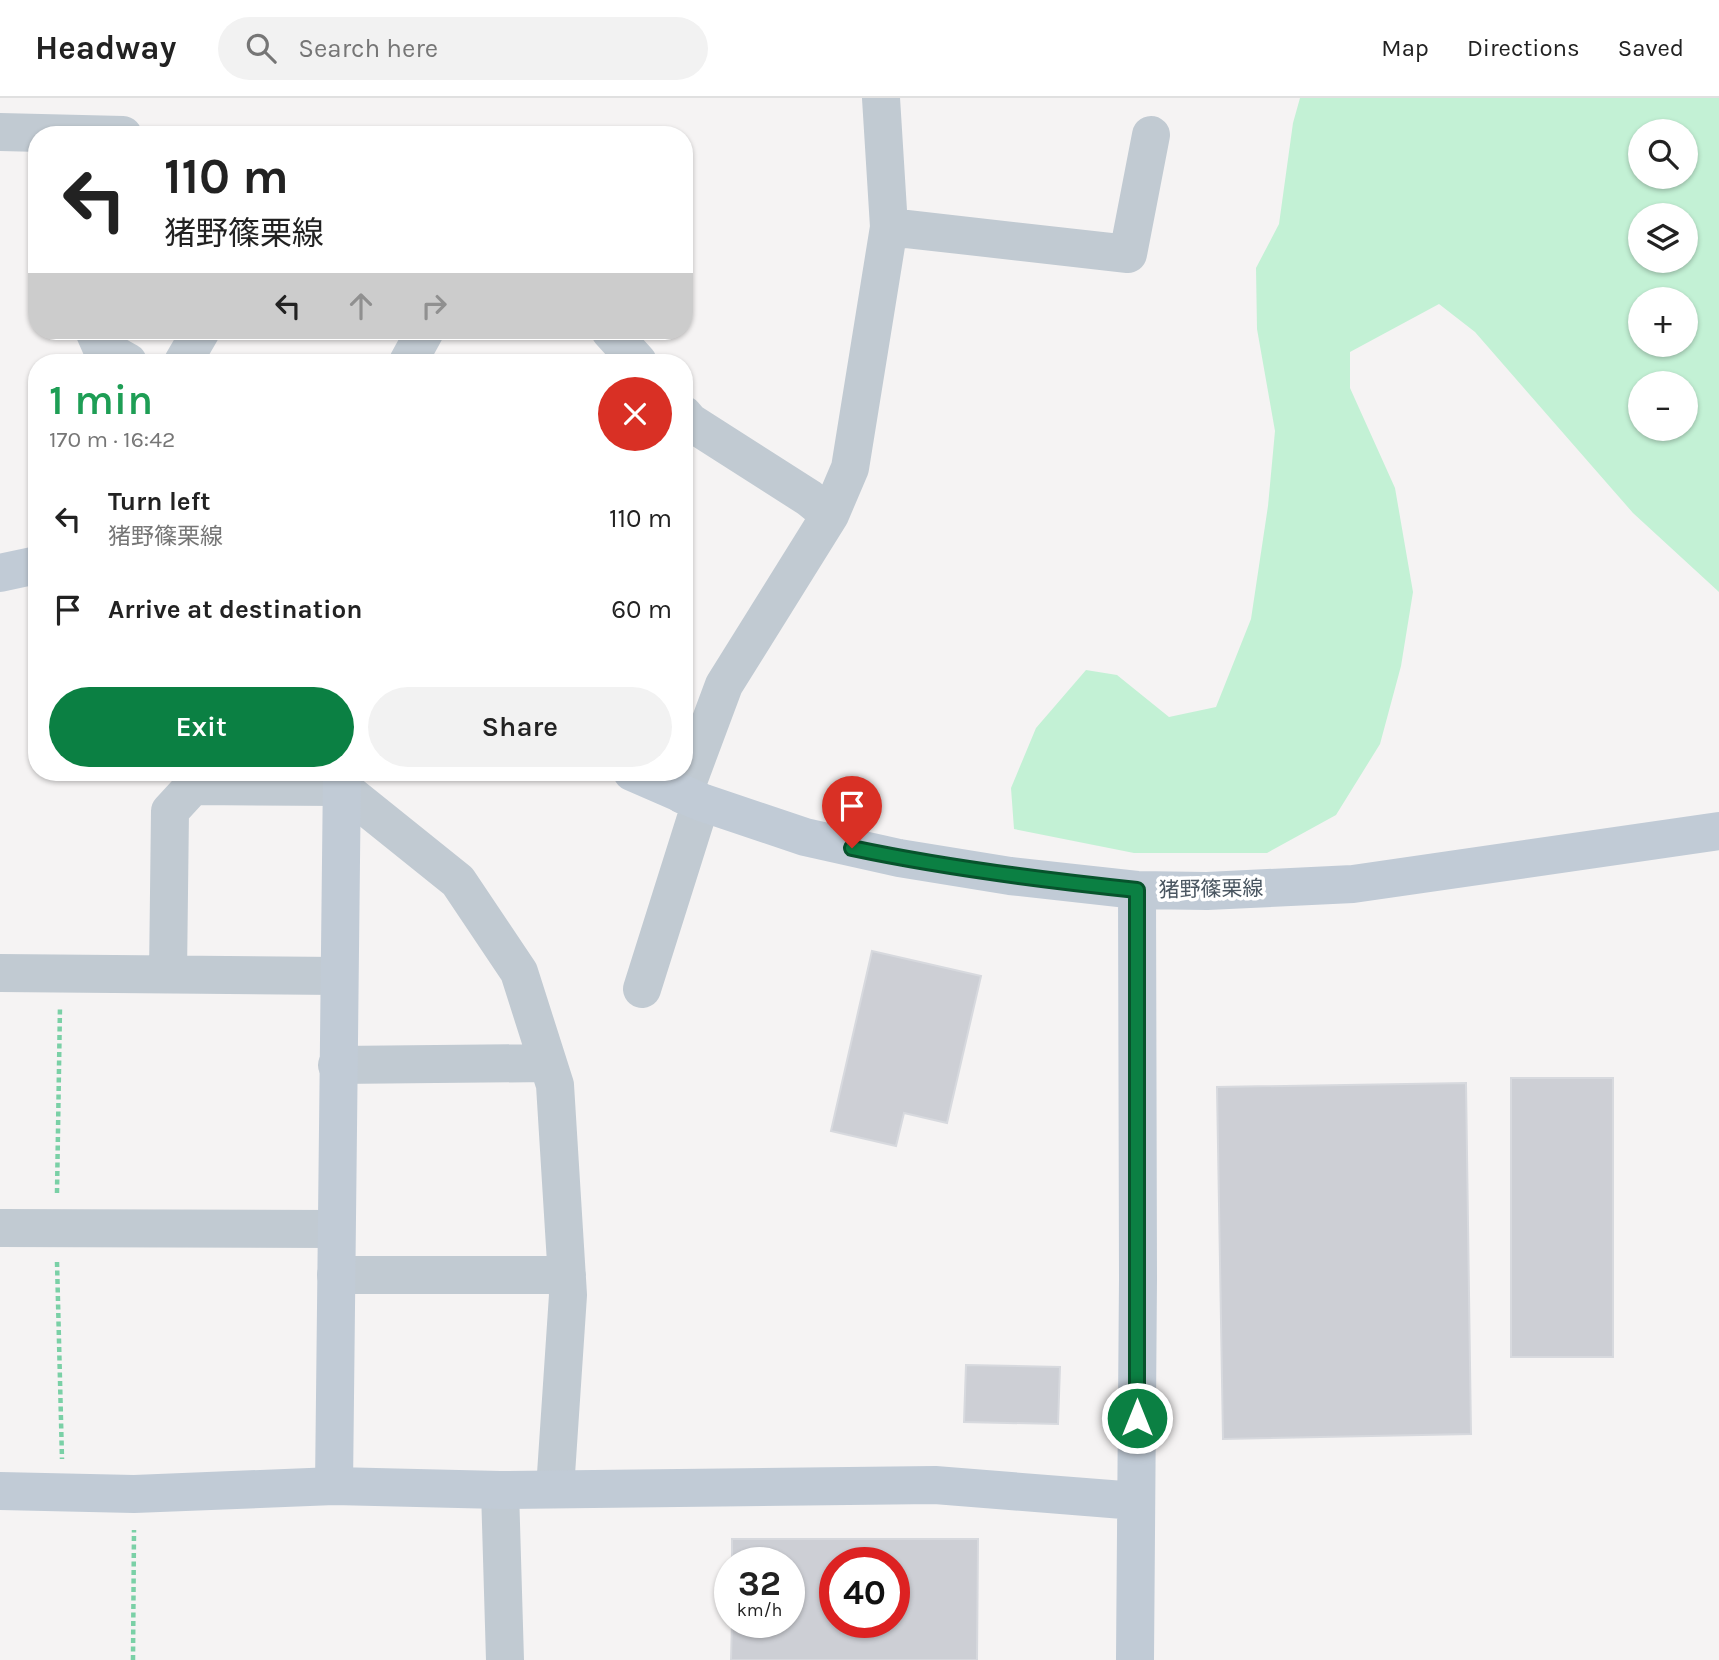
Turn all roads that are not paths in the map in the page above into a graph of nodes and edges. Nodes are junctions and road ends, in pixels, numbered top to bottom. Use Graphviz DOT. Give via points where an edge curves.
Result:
graph roads {
  1 [pos="881,98"];
  2 [pos="0,132"];
  3 [pos="28,133"];
  4 [pos="1151,135"];
  5 [pos="889,227"];
  6 [pos="98,340"];
  7 [pos="618,340"];
  8 [pos="114,354"];
  9 [pos="631,354"];
  10 [pos="693,424"];
  11 [pos="830,515"];
  12 [pos="28,567"];
  13 [pos="0,573"];
  14 [pos="316,781"];
  15 [pos="341,781"];
  16 [pos="342,781"];
  17 [pos="653,781"];
  18 [pos="692,798"];
  19 [pos="1719,831"];
  20 [pos="1137,890"];
  21 [pos="0,973"];
  22 [pos="168,974"];
  23 [pos="338,976"];
  24 [pos="642,989"];
  25 [pos="548,1063"];
  26 [pos="337,1065"];
  27 [pos="0,1228"];
  28 [pos="336,1229"];
  29 [pos="336,1275"];
  30 [pos="567,1275"];
  31 [pos="334,1486"];
  32 [pos="555,1489"];
  33 [pos="500,1490"];
  34 [pos="0,1491"];
  35 [pos="1136,1502"];
  36 [pos="505,1660"];
  37 [pos="1135,1660"];
  1 -- 5 [label="street"];
  2 -- 3 [label="street"];
  4 -- 5 [label="street" via="1128,254"];
  5 -- 11 [label="street" via="850,468"];
  6 -- 8 [label="street"];
  7 -- 9 [label="street"];
  10 -- 11 [label="street"];
  11 -- 18 [label="street" via="724,685"];
  12 -- 13 [label="street"];
  14 -- 22 [label="street" via="193,786 170,811"];
  15 -- 23 [label="street"];
  16 -- 25 [label="street" via="458,881 519,972"];
  17 -- 18 [label="street, 猪野篠栗線"];
  18 -- 20 [label="street, 猪野篠栗線" via="806,837 899,858"];
  18 -- 24 [label="street"];
  19 -- 20 [label="street, 猪野篠栗線" via="1353,884"];
  20 -- 35 [label="street"];
  21 -- 22 [label="street"];
  22 -- 23 [label="street"];
  23 -- 26 [label="street"];
  25 -- 26 [label="street"];
  25 -- 30 [label="street" via="555,1085"];
  26 -- 28 [label="street"];
  27 -- 28 [label="street"];
  28 -- 29 [label="street"];
  29 -- 30 [label="street"];
  29 -- 31 [label="street"];
  30 -- 32 [label="street"];
  31 -- 33 [label="street"];
  31 -- 34 [label="street" via="134,1494"];
  32 -- 33 [label="street"];
  32 -- 35 [label="street" via="935,1485"];
  33 -- 36 [label="street"];
  35 -- 37 [label="street"];
}
